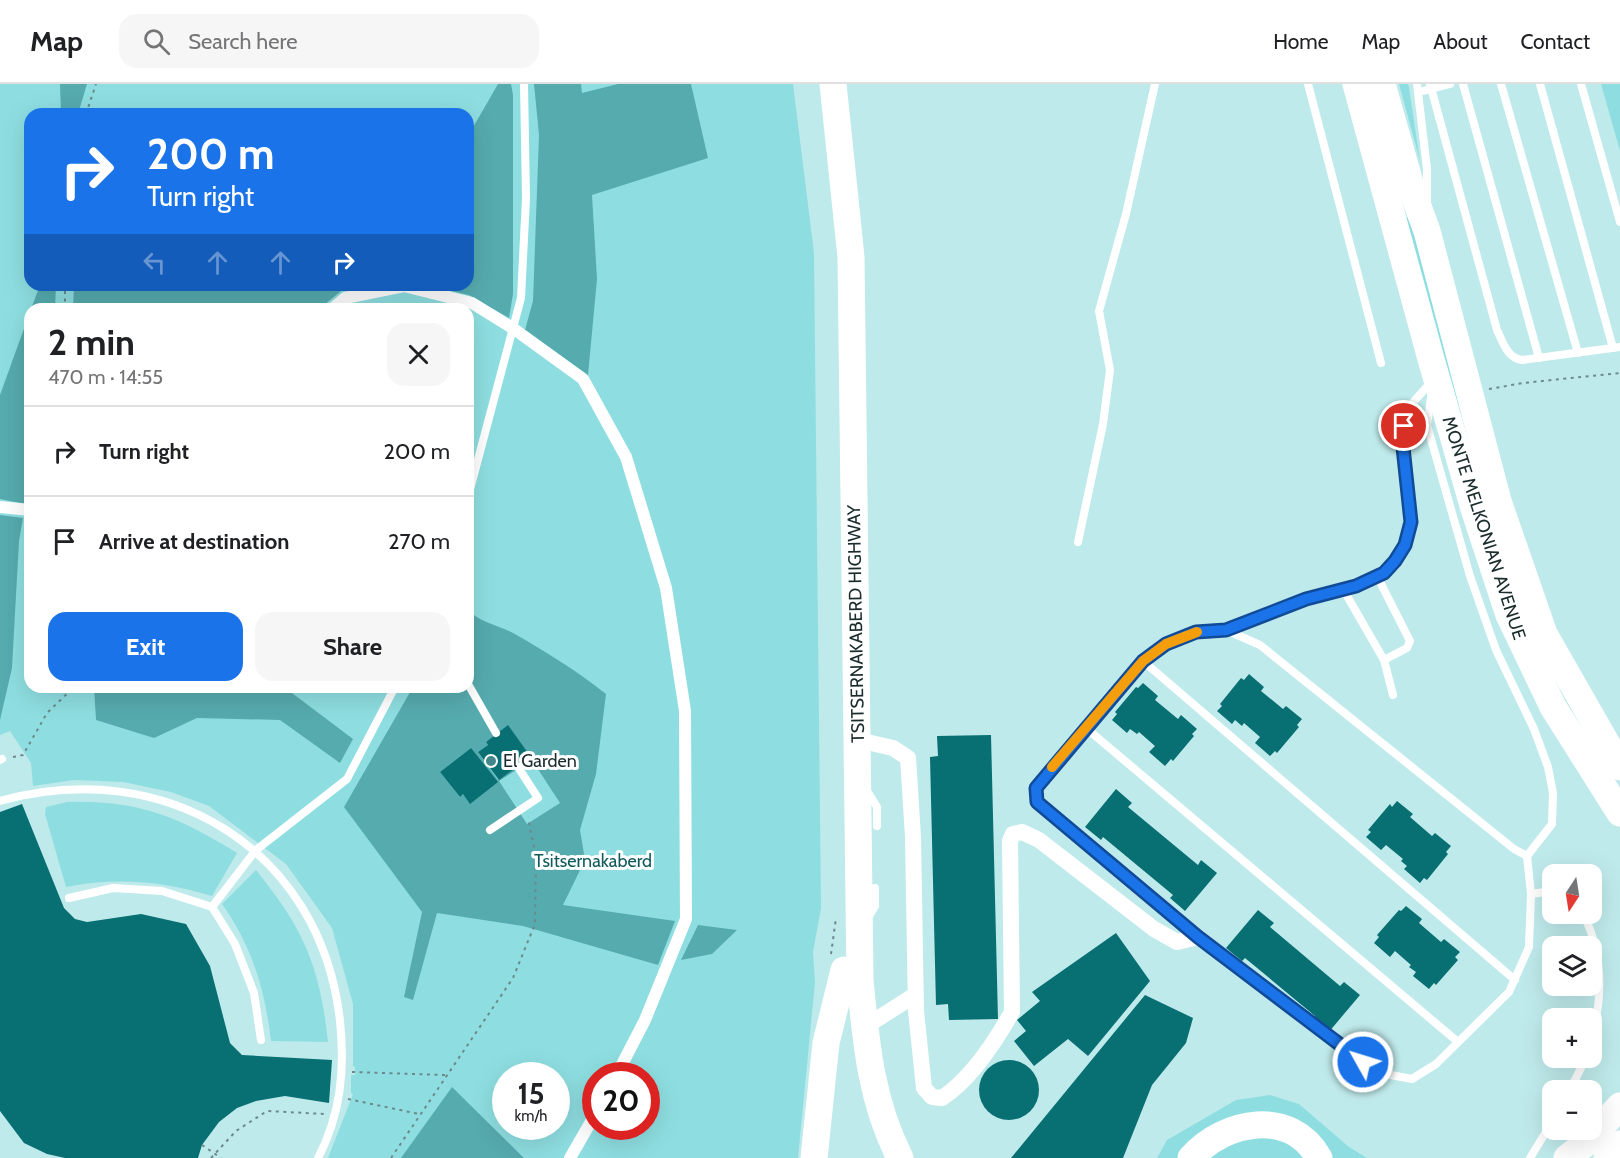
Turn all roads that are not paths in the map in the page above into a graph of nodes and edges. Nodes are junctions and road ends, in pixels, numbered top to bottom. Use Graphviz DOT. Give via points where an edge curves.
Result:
graph roads {
  1 [pos="524,84"];
  2 [pos="819,84"];
  3 [pos="833,84"];
  4 [pos="1155,84"];
  5 [pos="1308,84"];
  6 [pos="1340,84"];
  7 [pos="1356,84"];
  8 [pos="1382,84"];
  9 [pos="1450,84"];
  10 [pos="1463,84"];
  11 [pos="1501,84"];
  12 [pos="1540,84"];
  13 [pos="1581,84"];
  14 [pos="1430,87"];
  15 [pos="1418,88"];
  16 [pos="1399,193"];
  17 [pos="1620,222"];
  18 [pos="1427,231"];
  19 [pos="379,291"];
  20 [pos="424,291"];
  21 [pos="339,303"];
  22 [pos="472,303"];
  23 [pos="474,304"];
  24 [pos="514,328"];
  25 [pos="1617,348"];
  26 [pos="1578,353"];
  27 [pos="1539,358"];
  28 [pos="1381,363"];
  29 [pos="1433,368"];
  30 [pos="474,475"];
  31 [pos="1486,505"];
  32 [pos="0,507"];
  33 [pos="24,509"];
  34 [pos="1078,542"];
  35 [pos="1377,576"];
  36 [pos="1343,589"];
  37 [pos="1226,630"];
  38 [pos="1384,660"];
  39 [pos="1143,661"];
  40 [pos="392,693"];
  41 [pos="473,693"];
  42 [pos="1394,695"];
  43 [pos="1086,728"];
  44 [pos="496,733"];
  45 [pos="858,740"];
  46 [pos="518,767"];
  47 [pos="1620,767"];
  48 [pos="858,776"];
  49 [pos="0,801"];
  50 [pos="1620,813"];
  51 [pos="877,826"];
  52 [pos="489,830"];
  53 [pos="256,850"];
  54 [pos="1527,856"];
  55 [pos="876,888"];
  56 [pos="1542,892"];
  57 [pos="1531,894"];
  58 [pos="69,898"];
  59 [pos="212,907"];
  60 [pos="1588,924"];
  61 [pos="860,932"];
  62 [pos="1198,937"];
  63 [pos="844,970"];
  64 [pos="1515,980"];
  65 [pos="915,995"];
  66 [pos="1597,1008"];
  67 [pos="871,1023"];
  68 [pos="261,1040"];
  69 [pos="1458,1042"];
  70 [pos="623,1062"];
  71 [pos="1620,1106"];
  72 [pos="582,1137"];
  73 [pos="1542,1138"];
  74 [pos="1620,1144"];
  75 [pos="318,1158"];
  76 [pos="570,1158"];
  77 [pos="814,1158"];
  78 [pos="881,1158"];
  79 [pos="900,1158"];
  80 [pos="1191,1158"];
  81 [pos="1319,1158"];
  82 [pos="1530,1158"];
  83 [pos="1567,1158"];
  84 [pos="1607,1158"];
  1 -- 24 [label="lane" via="526,198 521,298"];
  2 -- 63 [label="main road, TSITSERNAKABERD HIGHWAY" via="837,254"];
  3 -- 45 [label="main road, TSITSERNAKABERD HIGHWAY" via="851,258"];
  4 -- 34 [label="lane" via="1099,311 1110,370"];
  5 -- 28 [label="lane"];
  6 -- 29 [label="main road" via="1400,298"];
  7 -- 16 [label="main road, MONTE MELKONIAN AVENUE"];
  8 -- 16 [label="main road, MONTE MELKONIAN AVENUE"];
  9 -- 14 [label="lane"];
  10 -- 27 [label="lane"];
  11 -- 26 [label="lane"];
  12 -- 25 [label="lane"];
  13 -- 17 [label="lane"];
  14 -- 15 [label="lane"];
  14 -- 27 [label="lane" via="1497,330 1514,359"];
  15 -- 18 [label="lane" via="1427,169"];
  16 -- 18 [label="main road, MONTE MELKONIAN AVENUE"];
  16 -- 29 [label="main road, MONTE MELKONIAN AVENUE"];
  18 -- 31 [label="main road, MONTE MELKONIAN AVENUE"];
  19 -- 21 [label="street" via="345,298"];
  20 -- 22 [label="street"];
  23 -- 24 [label="street"];
  24 -- 30 [label="lane"];
  24 -- 70 [label="street" via="583,380 626,457 666,588 685,711 686,919 645,1020"];
  25 -- 26 [label="lane"];
  26 -- 27 [label="lane"];
  29 -- 31 [label="main road, MONTE MELKONIAN AVENUE"];
  29 -- 35 [label="lane" via="1406,413 1402,438 1411,522 1405,545 1395,561"];
  29 -- 54 [label="lane" via="1427,425 1434,454 1492,640 1548,767 1553,793 1552,824"];
  31 -- 47 [label="main road, MONTE MELKONIAN AVENUE" via="1544,634"];
  31 -- 50 [label="main road, MONTE MELKONIAN AVENUE" via="1509,615 1554,707"];
  32 -- 33 [label="street"];
  35 -- 36 [label="lane"];
  35 -- 38 [label="lane" via="1410,641 1407,648"];
  36 -- 37 [label="lane"];
  36 -- 38 [label="lane"];
  37 -- 39 [label="lane" via="1196,632 1166,644"];
  37 -- 54 [label="lane" via="1260,645 1375,740"];
  38 -- 42 [label="lane"];
  39 -- 43 [label="lane"];
  39 -- 64 [label="lane"];
  40 -- 53 [label="lane" via="347,778"];
  41 -- 44 [label="lane"];
  43 -- 62 [label="lane" via="1036,788 1037,802"];
  43 -- 69 [label="lane"];
  45 -- 48 [label="main road, TSITSERNAKABERD HIGHWAY"];
  45 -- 65 [label="street" via="893,748 908,758"];
  46 -- 52 [label="lane" via="538,798"];
  48 -- 51 [label="lane" via="877,807"];
  48 -- 61 [label="main road, TSITSERNAKABERD HIGHWAY"];
  49 -- 53 [label="lane" via="55,790 130,792 198,814"];
  53 -- 59 [label="lane"];
  53 -- 75 [label="lane" via="289,887 313,924 329,965 338,1008 343,1071 340,1097"];
  54 -- 57 [label="lane"];
  55 -- 61 [label="lane" via="875,906"];
  56 -- 57 [label="lane"];
  57 -- 64 [label="lane" via="1529,946"];
  58 -- 59 [label="lane" via="113,888 162,891"];
  59 -- 68 [label="lane" via="235,944 254,993"];
  60 -- 66 [label="lane" via="1594,938 1600,986"];
  61 -- 79 [label="main road, TSITSERNAKABERD HIGHWAY" via="867,1053 876,1099"];
  62 -- 65 [label="street" via="1177,942 1154,929 1039,840 1022,832 1013,834 1010,841 1012,1012 956,1089 942,1098 932,1097 924,1088"];
  62 -- 69 [label="lane" via="1375,1072 1413,1079 1436,1064"];
  63 -- 77 [label="main road" via="826,1043"];
  63 -- 78 [label="main road, TSITSERNAKABERD HIGHWAY" via="854,1071 862,1108"];
  64 -- 69 [label="lane" via="1509,992"];
  65 -- 67 [label="street"];
  71 -- 83 [label="main road"];
  72 -- 76 [label="street"];
  73 -- 82 [label="lane"];
  74 -- 84 [label="main road"];
  80 -- 81 [label="main road" via="1203,1145 1232,1129 1266,1123 1290,1129 1312,1145"];
}
